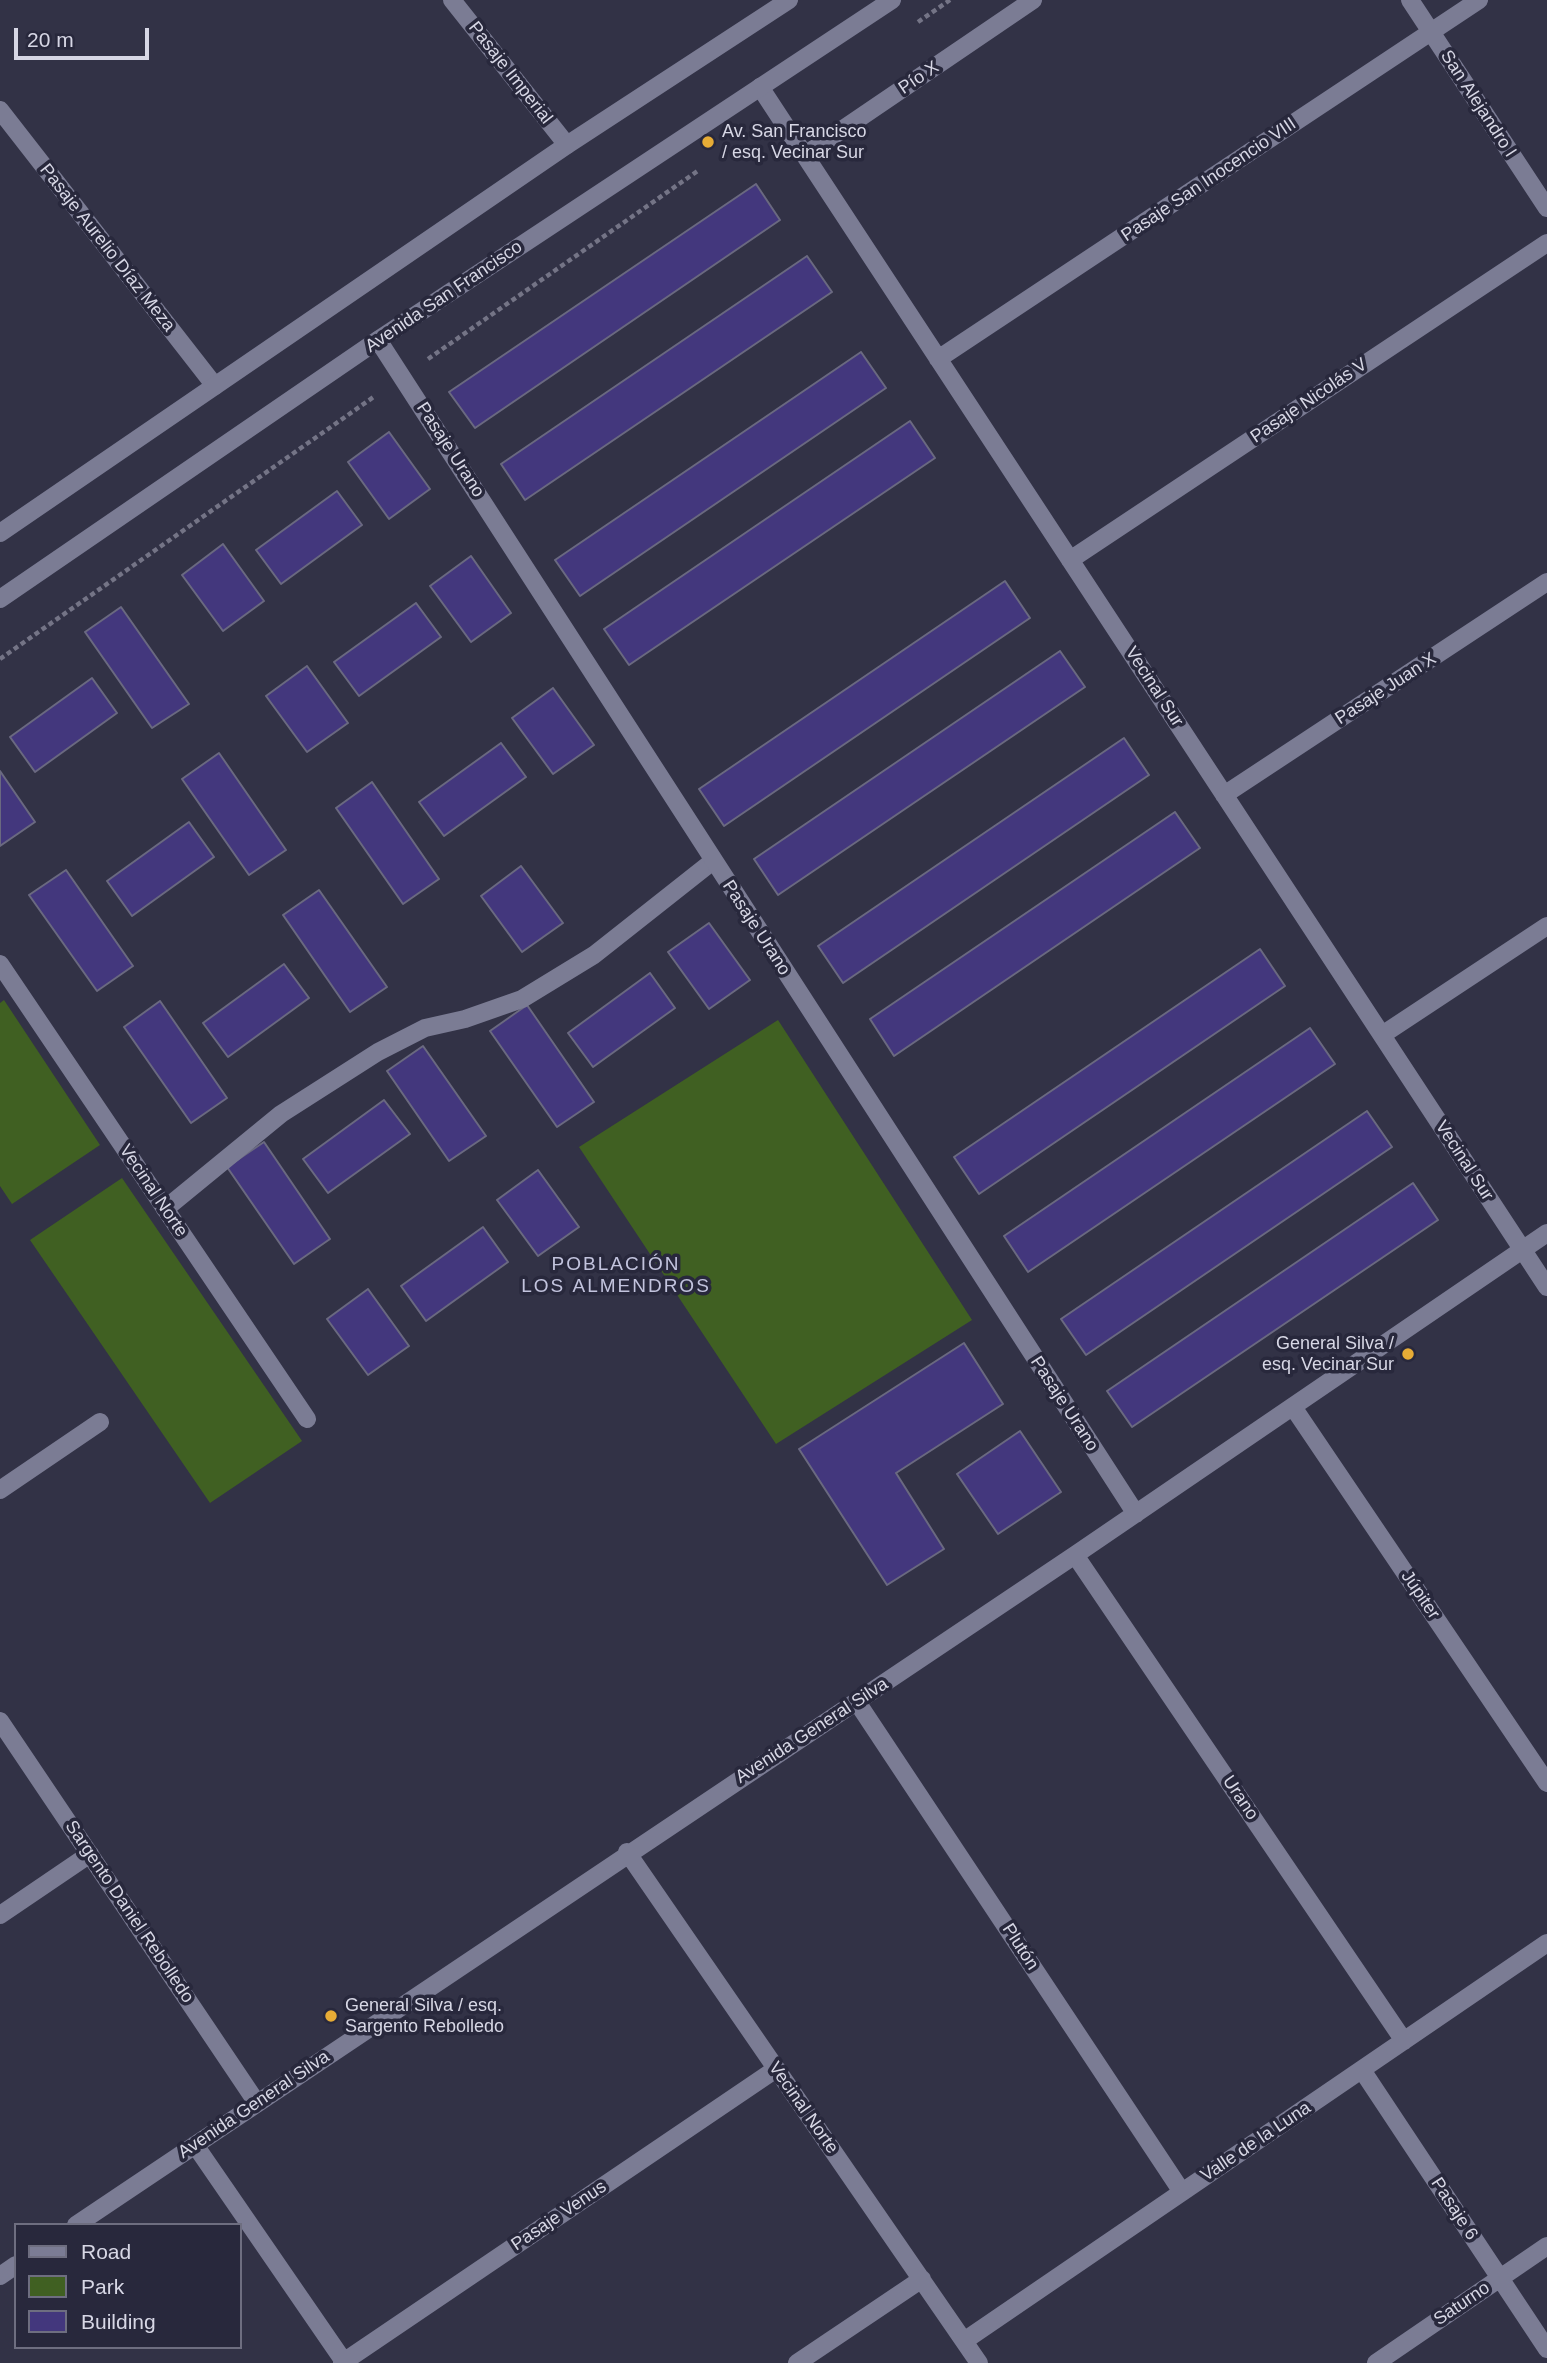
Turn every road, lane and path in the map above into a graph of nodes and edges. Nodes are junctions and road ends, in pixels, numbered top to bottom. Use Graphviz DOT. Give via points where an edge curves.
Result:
graph roads {
  1 [pos="452,0"];
  2 [pos="789,0"];
  3 [pos="892,0"];
  4 [pos="950,0"];
  5 [pos="1033,0"];
  6 [pos="1409,0"];
  7 [pos="1479,0"];
  8 [pos="916,23"];
  9 [pos="1431,32"];
  10 [pos="760,87"];
  11 [pos="0,110"];
  12 [pos="567,145"];
  13 [pos="805,155"];
  14 [pos="710,162"];
  15 [pos="1547,208"];
  16 [pos="1547,243"];
  17 [pos="378,340"];
  18 [pos="939,359"];
  19 [pos="403,377"];
  20 [pos="215,386"];
  21 [pos="0,533"];
  22 [pos="1070,560"];
  23 [pos="1547,582"];
  24 [pos="0,599"];
  25 [pos="0,659"];
  26 [pos="1224,795"];
  27 [pos="713,861"];
  28 [pos="1547,926"];
  29 [pos="0,964"];
  30 [pos="1382,1035"];
  31 [pos="165,1209"];
  32 [pos="1547,1234"];
  33 [pos="1523,1250"];
  34 [pos="1547,1287"];
  35 [pos="1293,1407"];
  36 [pos="307,1419"];
  37 [pos="100,1422"];
  38 [pos="0,1489"];
  39 [pos="1136,1514"];
  40 [pos="1075,1555"];
  41 [pos="857,1702"];
  42 [pos="0,1721"];
  43 [pos="1547,1783"];
  44 [pos="627,1852"];
  45 [pos="90,1854"];
  46 [pos="0,1915"];
  47 [pos="1547,1943"];
  48 [pos="1404,2041"];
  49 [pos="776,2069"];
  50 [pos="1362,2070"];
  51 [pos="257,2103"];
  52 [pos="195,2145"];
  53 [pos="1182,2192"];
  54 [pos="79,2223"];
  55 [pos="1547,2246"];
  56 [pos="1500,2278"];
  57 [pos="922,2279"];
  58 [pos="964,2341"];
  59 [pos="1547,2349"];
  60 [pos="344,2363"];
  61 [pos="797,2363"];
  62 [pos="979,2363"];
  63 [pos="1376,2363"];
  1 -- 12 [label="street, Pasaje Imperial"];
  2 -- 12 [label="street"];
  3 -- 10 [label="street, Avenida San Francisco"];
  4 -- 8 [label="path"];
  5 -- 13 [label="street, Pío X"];
  6 -- 9 [label="street, San Alejandro I"];
  7 -- 9 [label="street, Pasaje San Inocencio VIII"];
  9 -- 15 [label="street, San Alejandro I"];
  9 -- 18 [label="street, Pasaje San Inocencio VIII"];
  10 -- 13 [label="street, Vecinal Sur"];
  10 -- 17 [label="street, Avenida San Francisco"];
  11 -- 20 [label="street, Pasaje Aurelio Díaz Meza"];
  12 -- 20 [label="street"];
  13 -- 18 [label="street, Vecinal Sur"];
  14 -- 19 [label="path"];
  16 -- 22 [label="street, Pasaje Nicolás V"];
  17 -- 19 [label="street, Pasaje Urano"];
  17 -- 24 [label="street, Avenida San Francisco"];
  18 -- 22 [label="street, Vecinal Sur"];
  19 -- 25 [label="path"];
  19 -- 27 [label="street, Pasaje Urano"];
  20 -- 21 [label="street"];
  22 -- 26 [label="street, Vecinal Sur"];
  23 -- 26 [label="street, Pasaje Juan X"];
  26 -- 30 [label="street, Vecinal Sur"];
  27 -- 31 [label="street" via="594,955 522,999 425,1028 378,1052 281,1114"];
  27 -- 39 [label="street, Pasaje Urano"];
  28 -- 30 [label="street"];
  29 -- 31 [label="street, Vecinal Norte"];
  30 -- 33 [label="street, Vecinal Sur"];
  31 -- 36 [label="street, Vecinal Norte"];
  32 -- 33 [label="street, Avenida General Silva"];
  33 -- 34 [label="street, Vecinal Sur"];
  33 -- 35 [label="street, Avenida General Silva"];
  35 -- 39 [label="street, Avenida General Silva"];
  35 -- 43 [label="street, Júpiter"];
  37 -- 38 [label="street"];
  39 -- 40 [label="street, Avenida General Silva"];
  40 -- 41 [label="street, Avenida General Silva"];
  40 -- 48 [label="street, Urano"];
  41 -- 44 [label="street, Avenida General Silva"];
  41 -- 53 [label="street, Plutón"];
  42 -- 45 [label="street, Sargento Daniel Rebolledo"];
  44 -- 49 [label="street, Vecinal Norte"];
  44 -- 51 [label="street, Avenida General Silva"];
  45 -- 46 [label="street"];
  45 -- 51 [label="street, Sargento Daniel Rebolledo"];
  47 -- 48 [label="street, Valle de la Luna"];
  48 -- 50 [label="street, Valle de la Luna"];
  49 -- 57 [label="street, Vecinal Norte"];
  49 -- 60 [label="street, Pasaje Venus"];
  50 -- 53 [label="street, Valle de la Luna"];
  50 -- 56 [label="street, Pasaje 6"];
  51 -- 52 [label="street, Avenida General Silva"];
  52 -- 54 [label="street, Avenida General Silva"];
  52 -- 60 [label="street"];
  53 -- 58 [label="street, Valle de la Luna"];
  55 -- 56 [label="street, Saturno"];
  56 -- 59 [label="street, Pasaje 6"];
  56 -- 63 [label="street, Saturno"];
  57 -- 58 [label="street, Vecinal Norte"];
  57 -- 61 [label="street"];
  58 -- 62 [label="street, Vecinal Norte"];
}
